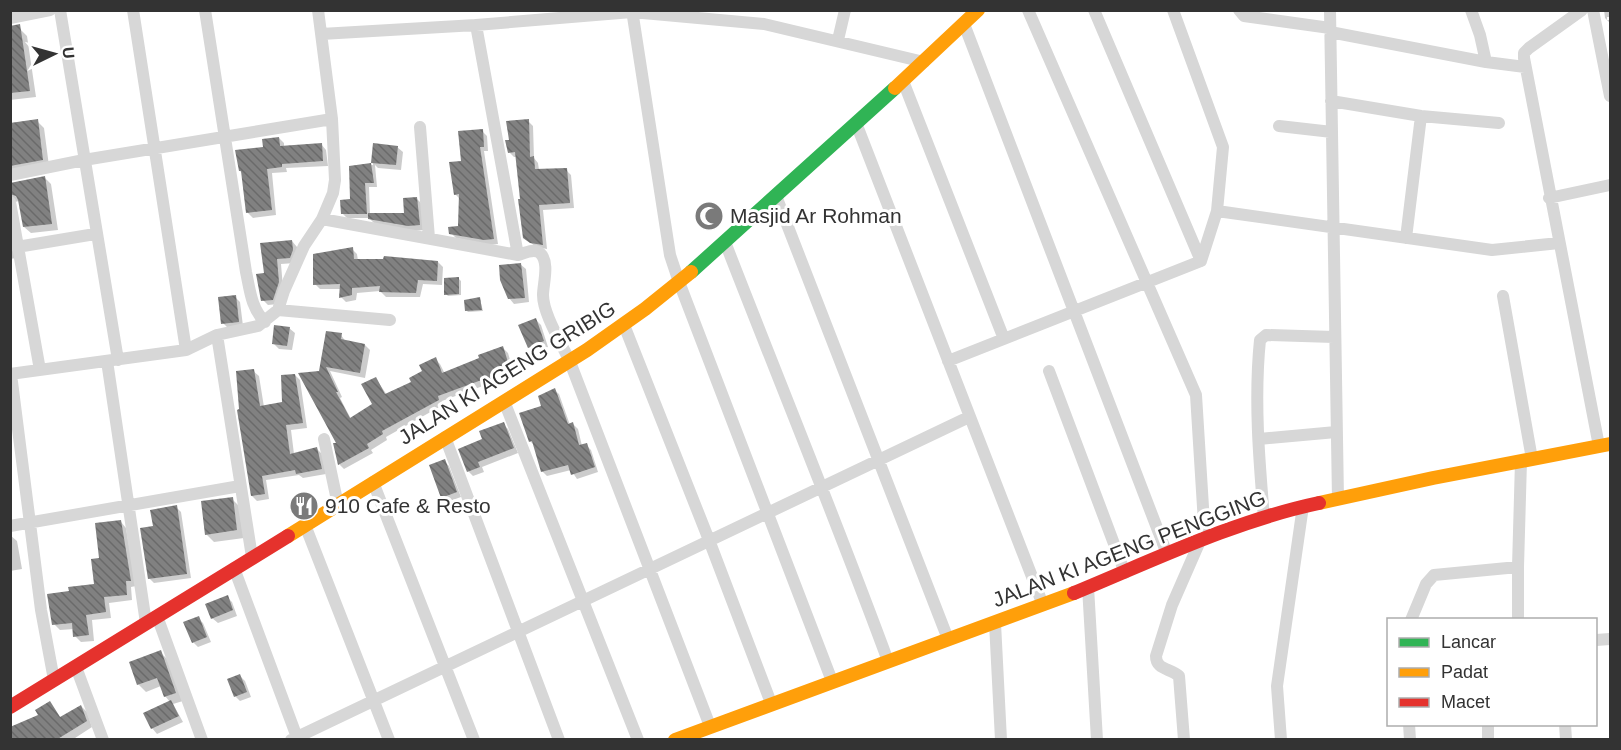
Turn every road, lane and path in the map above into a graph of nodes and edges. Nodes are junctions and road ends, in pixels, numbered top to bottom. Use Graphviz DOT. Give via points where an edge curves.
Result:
graph roads {
  1 [pos="50,10"];
  2 [pos="60,10"];
  3 [pos="133,10"];
  4 [pos="205,10"];
  5 [pos="318,10"];
  6 [pos="845,10"];
  7 [pos="978,10"];
  8 [pos="1028,10"];
  9 [pos="1094,10"];
  10 [pos="1173,10"];
  11 [pos="1239,10"];
  12 [pos="1330,10"];
  13 [pos="1471,10"];
  14 [pos="1582,10"];
  15 [pos="1593,10"];
  16 [pos="632,11"];
  17 [pos="518,15"];
  18 [pos="10,18"];
  19 [pos="964,24"];
  20 [pos="476,25"];
  21 [pos="1330,30"];
  22 [pos="321,34"];
  23 [pos="838,40"];
  24 [pos="924,62"];
  25 [pos="1486,63"];
  26 [pos="1525,67"];
  27 [pos="903,81"];
  28 [pos="1611,96"];
  29 [pos="1331,101"];
  30 [pos="1421,116"];
  31 [pos="332,119"];
  32 [pos="856,123"];
  33 [pos="1499,123"];
  34 [pos="420,126"];
  35 [pos="1279,126"];
  36 [pos="1332,132"];
  37 [pos="225,136"];
  38 [pos="153,150"];
  39 [pos="84,160"];
  40 [pos="10,176"];
  41 [pos="1611,185"];
  42 [pos="776,196"];
  43 [pos="1549,198"];
  44 [pos="10,202"];
  45 [pos="1217,211"];
  46 [pos="322,219"];
  47 [pos="1332,228"];
  48 [pos="96,234"];
  49 [pos="429,238"];
  50 [pos="1406,238"];
  51 [pos="725,242"];
  52 [pos="1559,243"];
  53 [pos="17,247"];
  54 [pos="518,255"];
  55 [pos="1201,261"];
  56 [pos="679,282"];
  57 [pos="1147,282"];
  58 [pos="1503,296"];
  59 [pos="278,310"];
  60 [pos="1074,311"];
  61 [pos="390,320"];
  62 [pos="265,322"];
  63 [pos="624,326"];
  64 [pos="217,335"];
  65 [pos="1334,337"];
  66 [pos="1004,339"];
  67 [pos="186,350"];
  68 [pos="112,361"];
  69 [pos="948,361"];
  70 [pos="570,362"];
  71 [pos="40,370"];
  72 [pos="1049,371"];
  73 [pos="11,374"];
  74 [pos="504,401"];
  75 [pos="969,417"];
  76 [pos="1336,432"];
  77 [pos="445,437"];
  78 [pos="324,439"];
  79 [pos="1258,439"];
  80 [pos="1605,445"];
  81 [pos="877,460"];
  82 [pos="1526,460"];
  83 [pos="372,482"];
  84 [pos="240,486"];
  85 [pos="820,488"];
  86 [pos="1338,499"];
  87 [pos="338,505"];
  88 [pos="1303,506"];
  89 [pos="128,507"];
  90 [pos="768,513"];
  91 [pos="1264,518"];
  92 [pos="31,523"];
  93 [pos="305,525"];
  94 [pos="10,526"];
  95 [pos="710,540"];
  96 [pos="1203,540"];
  97 [pos="1167,554"];
  98 [pos="252,557"];
  99 [pos="1518,567"];
  100 [pos="234,568"];
  101 [pos="650,569"];
  102 [pos="1125,573"];
  103 [pos="1088,587"];
  104 [pos="582,601"];
  105 [pos="1043,605"];
  106 [pos="1412,618"];
  107 [pos="1518,618"];
  108 [pos="151,620"];
  109 [pos="994,623"];
  110 [pos="518,631"];
  111 [pos="948,639"];
  112 [pos="888,660"];
  113 [pos="444,666"];
  114 [pos="76,667"];
  115 [pos="54,680"];
  116 [pos="832,681"];
  117 [pos="373,700"];
  118 [pos="771,703"];
  119 [pos="10,707"];
  120 [pos="710,726"];
  121 [pos="690,737"];
  122 [pos="295,739"];
  123 [pos="103,740"];
  124 [pos="202,740"];
  125 [pos="388,740"];
  126 [pos="474,740"];
  127 [pos="560,740"];
  128 [pos="638,740"];
  129 [pos="675,740"];
  130 [pos="1001,740"];
  131 [pos="1097,740"];
  132 [pos="1184,740"];
  133 [pos="1281,740"];
  1 -- 18 [label="street"];
  2 -- 39 [label="street"];
  3 -- 38 [label="street"];
  4 -- 37 [label="street"];
  5 -- 22 [label="street"];
  6 -- 23 [label="street"];
  7 -- 19 [label="main road, JALAN KI AGENG GRIBIG"];
  8 -- 57 [label="street"];
  9 -- 55 [label="street"];
  10 -- 45 [label="street" via="1223,141"];
  11 -- 21 [label="street" via="1244,16"];
  12 -- 21 [label="street"];
  13 -- 25 [label="street"];
  14 -- 26 [label="street" via="1524,53"];
  15 -- 28 [label="street"];
  16 -- 17 [label="street"];
  16 -- 23 [label="street" via="764,24"];
  16 -- 56 [label="street" via="670,255"];
  17 -- 20 [label="street"];
  19 -- 24 [label="main road, JALAN KI AGENG GRIBIG"];
  19 -- 60 [label="street"];
  20 -- 22 [label="street"];
  20 -- 54 [label="street"];
  21 -- 25 [label="street"];
  21 -- 29 [label="street"];
  22 -- 31 [label="street"];
  23 -- 24 [label="street"];
  24 -- 27 [label="main road, JALAN KI AGENG GRIBIG"];
  25 -- 26 [label="street"];
  26 -- 43 [label="street"];
  27 -- 32 [label="main road, JALAN KI AGENG GRIBIG"];
  27 -- 66 [label="street"];
  29 -- 30 [label="street"];
  29 -- 36 [label="street"];
  30 -- 33 [label="street"];
  30 -- 50 [label="street"];
  31 -- 37 [label="street"];
  31 -- 46 [label="street" via="335,180"];
  32 -- 42 [label="main road, JALAN KI AGENG GRIBIG"];
  32 -- 69 [label="street"];
  34 -- 49 [label="street"];
  35 -- 36 [label="street"];
  36 -- 47 [label="street"];
  37 -- 38 [label="street"];
  37 -- 62 [label="street" via="250,291 257,314"];
  38 -- 39 [label="street"];
  38 -- 67 [label="street"];
  39 -- 40 [label="street"];
  39 -- 48 [label="street"];
  41 -- 43 [label="street"];
  42 -- 51 [label="main road, JALAN KI AGENG GRIBIG"];
  42 -- 81 [label="street"];
  43 -- 52 [label="street"];
  44 -- 53 [label="street"];
  45 -- 47 [label="street"];
  45 -- 55 [label="street"];
  46 -- 49 [label="street"];
  46 -- 59 [label="street" via="304,246"];
  47 -- 50 [label="street"];
  47 -- 65 [label="street"];
  48 -- 53 [label="street"];
  48 -- 68 [label="street"];
  49 -- 54 [label="street"];
  50 -- 52 [label="street" via="1492,250"];
  51 -- 56 [label="main road, JALAN KI AGENG GRIBIG"];
  51 -- 85 [label="street"];
  52 -- 80 [label="street"];
  53 -- 71 [label="street"];
  54 -- 70 [label="street" via="533,250 543,257 544,304"];
  55 -- 57 [label="street"];
  56 -- 63 [label="main road, JALAN KI AGENG GRIBIG"];
  56 -- 90 [label="street"];
  57 -- 60 [label="street"];
  57 -- 96 [label="street" via="1196,395"];
  58 -- 82 [label="street"];
  59 -- 61 [label="street"];
  59 -- 62 [label="street"];
  60 -- 66 [label="street"];
  60 -- 97 [label="street"];
  62 -- 64 [label="street"];
  63 -- 70 [label="main road, JALAN KI AGENG GRIBIG"];
  63 -- 95 [label="street"];
  64 -- 67 [label="street"];
  64 -- 84 [label="street"];
  65 -- 76 [label="street"];
  65 -- 79 [label="street" via="1266,335 1260,340"];
  66 -- 69 [label="street"];
  67 -- 68 [label="street"];
  68 -- 71 [label="street"];
  68 -- 89 [label="street"];
  69 -- 75 [label="street"];
  70 -- 74 [label="main road, JALAN KI AGENG GRIBIG"];
  70 -- 101 [label="street"];
  71 -- 73 [label="street"];
  72 -- 102 [label="street"];
  73 -- 92 [label="street"];
  74 -- 77 [label="main road, JALAN KI AGENG GRIBIG"];
  74 -- 104 [label="street"];
  75 -- 81 [label="street"];
  75 -- 105 [label="street"];
  76 -- 79 [label="street"];
  76 -- 86 [label="street"];
  77 -- 83 [label="main road, JALAN KI AGENG GRIBIG"];
  77 -- 110 [label="street"];
  78 -- 87 [label="street"];
  79 -- 91 [label="street"];
  80 -- 82 [label="main road, JALAN KI AGENG PENGGING"];
  81 -- 85 [label="street"];
  81 -- 111 [label="street"];
  82 -- 86 [label="main road, JALAN KI AGENG PENGGING"];
  82 -- 99 [label="street"];
  83 -- 87 [label="main road, JALAN KI AGENG GRIBIG"];
  83 -- 113 [label="street"];
  84 -- 89 [label="street"];
  84 -- 98 [label="street"];
  85 -- 90 [label="street"];
  85 -- 112 [label="street"];
  86 -- 88 [label="main road, JALAN KI AGENG PENGGING"];
  87 -- 93 [label="main road, JALAN KI AGENG GRIBIG"];
  88 -- 91 [label="main road, JALAN KI AGENG PENGGING"];
  88 -- 133 [label="street" via="1277,686"];
  89 -- 92 [label="street"];
  89 -- 108 [label="street"];
  90 -- 95 [label="street"];
  90 -- 116 [label="street"];
  91 -- 96 [label="main road, JALAN KI AGENG PENGGING"];
  92 -- 94 [label="street"];
  92 -- 115 [label="street"];
  93 -- 98 [label="main road, JALAN KI AGENG GRIBIG"];
  93 -- 117 [label="street"];
  95 -- 101 [label="street"];
  95 -- 118 [label="street"];
  96 -- 97 [label="main road, JALAN KI AGENG PENGGING"];
  96 -- 132 [label="street" via="1172,605 1156,656 1160,667 1179,676"];
  97 -- 102 [label="main road, JALAN KI AGENG PENGGING"];
  98 -- 100 [label="main road, JALAN KI AGENG GRIBIG"];
  99 -- 106 [label="street" via="1434,575"];
  99 -- 107 [label="street"];
  100 -- 108 [label="main road, JALAN KI AGENG GRIBIG"];
  100 -- 122 [label="street"];
  101 -- 104 [label="street"];
  101 -- 120 [label="street"];
  102 -- 103 [label="main road, JALAN KI AGENG PENGGING"];
  103 -- 105 [label="main road, JALAN KI AGENG PENGGING"];
  103 -- 131 [label="street"];
  104 -- 110 [label="street"];
  104 -- 128 [label="street"];
  105 -- 109 [label="main road, JALAN KI AGENG PENGGING"];
  108 -- 114 [label="main road, JALAN KI AGENG GRIBIG"];
  108 -- 124 [label="street"];
  109 -- 111 [label="main road, JALAN KI AGENG PENGGING"];
  109 -- 130 [label="street"];
  110 -- 113 [label="street"];
  110 -- 127 [label="street"];
  111 -- 112 [label="main road, JALAN KI AGENG PENGGING"];
  112 -- 116 [label="main road, JALAN KI AGENG PENGGING"];
  113 -- 117 [label="street"];
  113 -- 126 [label="street"];
  114 -- 115 [label="main road, JALAN KI AGENG GRIBIG"];
  114 -- 123 [label="street"];
  115 -- 119 [label="main road, JALAN KI AGENG GRIBIG"];
  116 -- 118 [label="main road, JALAN KI AGENG PENGGING"];
  117 -- 122 [label="street"];
  117 -- 125 [label="street"];
  118 -- 120 [label="main road, JALAN KI AGENG PENGGING"];
  120 -- 121 [label="main road, JALAN KI AGENG PENGGING"];
  121 -- 129 [label="main road, JALAN KI AGENG PENGGING"];
}
